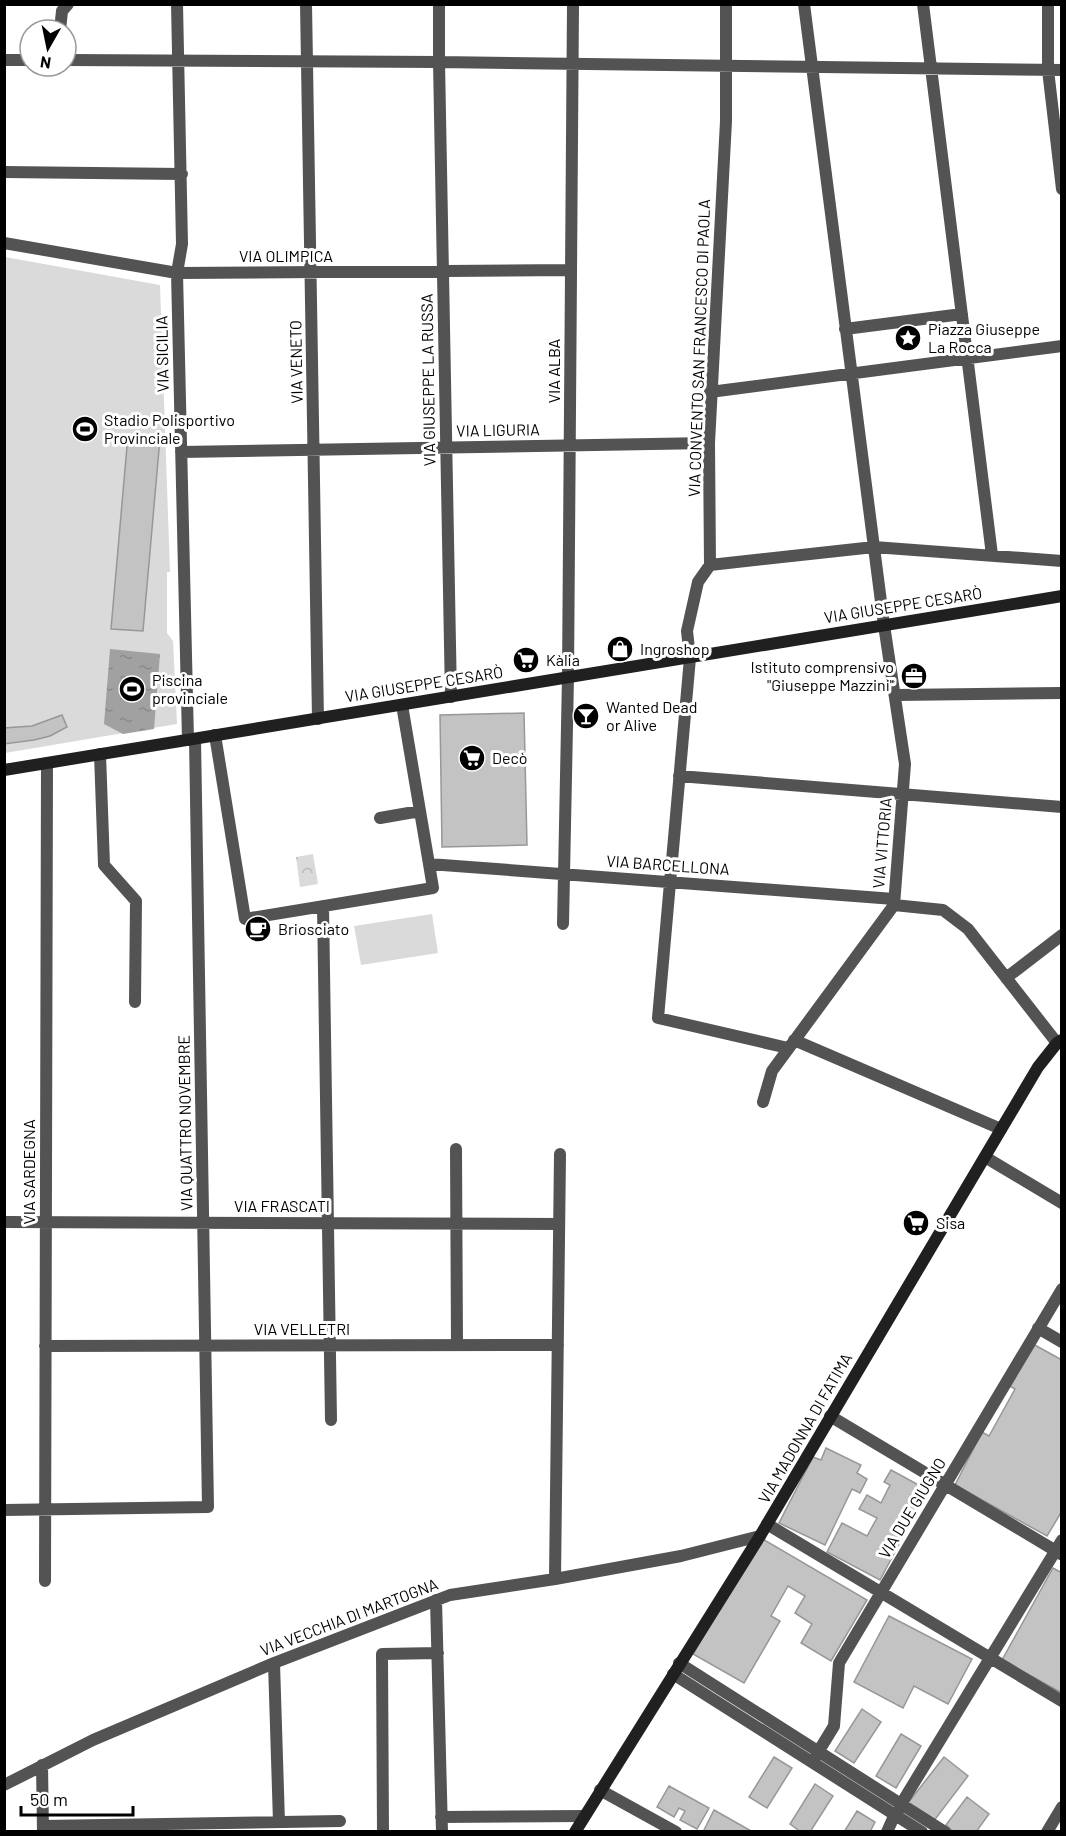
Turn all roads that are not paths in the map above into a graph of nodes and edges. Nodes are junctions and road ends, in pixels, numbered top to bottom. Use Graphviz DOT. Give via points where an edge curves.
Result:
graph roads {
  1 [pos="68,4"];
  2 [pos="177,4"];
  3 [pos="306,4"];
  4 [pos="440,4"];
  5 [pos="573,4"];
  6 [pos="726,4"];
  7 [pos="804,4"];
  8 [pos="923,4"];
  9 [pos="1048,4"];
  10 [pos="61,18"];
  11 [pos="78,60"];
  12 [pos="179,61"];
  13 [pos="307,62"];
  14 [pos="439,62"];
  15 [pos="572,64"];
  16 [pos="725,66"];
  17 [pos="811,68"];
  18 [pos="931,68"];
  19 [pos="1047,70"];
  20 [pos="1062,70"];
  21 [pos="4,172"];
  22 [pos="182,174"];
  23 [pos="1062,189"];
  24 [pos="4,243"];
  25 [pos="571,270"];
  26 [pos="443,271"];
  27 [pos="311,272"];
  28 [pos="177,273"];
  29 [pos="961,309"];
  30 [pos="845,324"];
  31 [pos="1062,346"];
  32 [pos="969,364"];
  33 [pos="849,377"];
  34 [pos="710,392"];
  35 [pos="709,443"];
  36 [pos="570,445"];
  37 [pos="446,448"];
  38 [pos="313,450"];
  39 [pos="181,452"];
  40 [pos="874,546"];
  41 [pos="992,555"];
  42 [pos="1062,561"];
  43 [pos="710,565"];
  44 [pos="1062,596"];
  45 [pos="884,625"];
  46 [pos="690,658"];
  47 [pos="568,677"];
  48 [pos="1062,693"];
  49 [pos="896,695"];
  50 [pos="451,697"];
  51 [pos="402,705"];
  52 [pos="318,719"];
  53 [pos="215,735"];
  54 [pos="192,740"];
  55 [pos="100,754"];
  56 [pos="47,763"];
  57 [pos="4,770"];
  58 [pos="679,776"];
  59 [pos="903,794"];
  60 [pos="1062,807"];
  61 [pos="420,811"];
  62 [pos="381,818"];
  63 [pos="434,864"];
  64 [pos="564,874"];
  65 [pos="669,882"];
  66 [pos="894,902"];
  67 [pos="323,906"];
  68 [pos="563,924"];
  69 [pos="1062,935"];
  70 [pos="1006,978"];
  71 [pos="135,1002"];
  72 [pos="1059,1042"];
  73 [pos="791,1044"];
  74 [pos="763,1102"];
  75 [pos="1001,1129"];
  76 [pos="456,1149"];
  77 [pos="560,1154"];
  78 [pos="985,1157"];
  79 [pos="1062,1203"];
  80 [pos="4,1222"];
  81 [pos="45,1222"];
  82 [pos="204,1222"];
  83 [pos="328,1223"];
  84 [pos="457,1223"];
  85 [pos="559,1224"];
  86 [pos="1062,1289"];
  87 [pos="1038,1328"];
  88 [pos="1062,1342"];
  89 [pos="206,1345"];
  90 [pos="558,1345"];
  91 [pos="45,1346"];
  92 [pos="330,1346"];
  93 [pos="457,1346"];
  94 [pos="830,1416"];
  95 [pos="331,1420"];
  96 [pos="945,1485"];
  97 [pos="45,1509"];
  98 [pos="4,1510"];
  99 [pos="767,1524"];
  100 [pos="760,1536"];
  101 [pos="1060,1548"];
  102 [pos="555,1579"];
  103 [pos="45,1581"];
  104 [pos="881,1592"];
  105 [pos="436,1600"];
  106 [pos="438,1653"];
  107 [pos="991,1658"];
  108 [pos="274,1663"];
  109 [pos="676,1669"];
  110 [pos="1062,1701"];
  111 [pos="815,1757"];
  112 [pos="42,1765"];
  113 [pos="4,1785"];
  114 [pos="600,1790"];
  115 [pos="1062,1807"];
  116 [pos="898,1809"];
  117 [pos="584,1816"];
  118 [pos="441,1817"];
  119 [pos="340,1821"];
  120 [pos="279,1822"];
  121 [pos="43,1829"];
  122 [pos="383,1832"];
  123 [pos="442,1832"];
  124 [pos="574,1832"];
  125 [pos="676,1832"];
  126 [pos="887,1832"];
  127 [pos="922,1832"];
  128 [pos="945,1832"];
  129 [pos="1047,1832"];
  1 -- 10 [label="street"];
  2 -- 12 [label="street, VIA SICILIA"];
  3 -- 13 [label="street, VIA VENETO"];
  4 -- 14 [label="street, VIA GIUSEPPE LA RUSSA"];
  5 -- 15 [label="street, VIA ALBA"];
  6 -- 16 [label="street, VIA CONVENTO SAN FRANCESCO DI PAOLA"];
  7 -- 17 [label="street, VIA VITTORIA"];
  8 -- 18 [label="street"];
  9 -- 19 [label="street"];
  11 -- 12 [label="street"];
  12 -- 13 [label="street"];
  12 -- 22 [label="street, VIA SICILIA"];
  13 -- 14 [label="street"];
  13 -- 27 [label="street, VIA VENETO"];
  14 -- 15 [label="street"];
  14 -- 26 [label="street, VIA GIUSEPPE LA RUSSA"];
  15 -- 16 [label="street"];
  15 -- 25 [label="street, VIA ALBA"];
  16 -- 17 [label="street"];
  16 -- 34 [label="street, VIA CONVENTO SAN FRANCESCO DI PAOLA" via="726,121"];
  17 -- 18 [label="street"];
  17 -- 30 [label="street, VIA VITTORIA"];
  18 -- 19 [label="street"];
  18 -- 29 [label="street"];
  19 -- 20 [label="street"];
  19 -- 23 [label="street"];
  21 -- 22 [label="street"];
  22 -- 28 [label="street, VIA SICILIA" via="182,244"];
  24 -- 28 [label="street, VIA OLIMPICA"];
  25 -- 26 [label="street, VIA OLIMPICA"];
  25 -- 36 [label="street, VIA ALBA"];
  26 -- 27 [label="street, VIA OLIMPICA"];
  26 -- 37 [label="street, VIA GIUSEPPE LA RUSSA"];
  27 -- 28 [label="street, VIA OLIMPICA"];
  27 -- 38 [label="street, VIA VENETO"];
  28 -- 39 [label="street, VIA SICILIA"];
  29 -- 30 [label="street"];
  29 -- 32 [label="street"];
  30 -- 33 [label="street, VIA VITTORIA"];
  31 -- 32 [label="street" via="982,356"];
  32 -- 33 [label="street"];
  32 -- 41 [label="street"];
  33 -- 34 [label="street"];
  33 -- 40 [label="street, VIA VITTORIA"];
  34 -- 35 [label="street, VIA CONVENTO SAN FRANCESCO DI PAOLA"];
  35 -- 36 [label="street, VIA LIGURIA"];
  35 -- 43 [label="street, VIA CONVENTO SAN FRANCESCO DI PAOLA"];
  36 -- 37 [label="street, VIA LIGURIA"];
  36 -- 47 [label="street, VIA ALBA"];
  37 -- 38 [label="street, VIA LIGURIA"];
  37 -- 50 [label="street, VIA GIUSEPPE LA RUSSA"];
  38 -- 39 [label="street, VIA LIGURIA"];
  38 -- 52 [label="street, VIA VENETO"];
  39 -- 54 [label="street, VIA SICILIA"];
  40 -- 41 [label="street"];
  40 -- 43 [label="street"];
  40 -- 45 [label="street, VIA VITTORIA"];
  41 -- 42 [label="street"];
  43 -- 46 [label="street" via="698,582 687,631"];
  44 -- 45 [label="street, VIA GIUSEPPE CESARÒ"];
  45 -- 46 [label="street, VIA GIUSEPPE CESARÒ"];
  45 -- 49 [label="street, VIA VITTORIA"];
  46 -- 47 [label="street, VIA GIUSEPPE CESARÒ"];
  46 -- 58 [label="street"];
  47 -- 50 [label="street, VIA GIUSEPPE CESARÒ"];
  47 -- 64 [label="street, VIA ALBA"];
  48 -- 49 [label="street"];
  49 -- 59 [label="street, VIA VITTORIA" via="905,764"];
  50 -- 51 [label="street, VIA GIUSEPPE CESARÒ"];
  51 -- 52 [label="street, VIA GIUSEPPE CESARÒ"];
  51 -- 61 [label="street"];
  52 -- 53 [label="street, VIA GIUSEPPE CESARÒ"];
  53 -- 54 [label="street, VIA GIUSEPPE CESARÒ"];
  53 -- 67 [label="street" via="245,919"];
  54 -- 55 [label="street, VIA GIUSEPPE CESARÒ"];
  54 -- 82 [label="street, VIA QUATTRO NOVEMBRE"];
  55 -- 56 [label="street, VIA GIUSEPPE CESARÒ"];
  55 -- 71 [label="street" via="104,865 136,901"];
  56 -- 57 [label="street, VIA GIUSEPPE CESARÒ"];
  56 -- 81 [label="street, VIA SARDEGNA"];
  58 -- 59 [label="street"];
  58 -- 65 [label="street"];
  59 -- 60 [label="street"];
  59 -- 66 [label="street, VIA VITTORIA"];
  61 -- 62 [label="street"];
  61 -- 63 [label="street"];
  63 -- 64 [label="street, VIA BARCELLONA"];
  63 -- 67 [label="street" via="433,888"];
  64 -- 65 [label="street, VIA BARCELLONA"];
  64 -- 68 [label="street, VIA ALBA"];
  65 -- 66 [label="street, VIA BARCELLONA"];
  65 -- 73 [label="street" via="658,1018"];
  66 -- 70 [label="street, VIA BARCELLONA" via="943,910 968,929"];
  66 -- 73 [label="street, VIA VITTORIA"];
  67 -- 83 [label="street"];
  69 -- 70 [label="street"];
  70 -- 72 [label="street, VIA BARCELLONA"];
  72 -- 75 [label="street, VIA MADONNA DI FATIMA" via="1038,1067"];
  73 -- 74 [label="street, VIA VITTORIA" via="772,1071"];
  73 -- 75 [label="street"];
  75 -- 78 [label="street, VIA MADONNA DI FATIMA"];
  76 -- 84 [label="street"];
  77 -- 85 [label="street"];
  78 -- 79 [label="street"];
  78 -- 94 [label="street, VIA MADONNA DI FATIMA"];
  80 -- 81 [label="street, VIA FRASCATI"];
  81 -- 82 [label="street, VIA FRASCATI"];
  81 -- 91 [label="street, VIA SARDEGNA"];
  82 -- 83 [label="street, VIA FRASCATI"];
  82 -- 89 [label="street, VIA QUATTRO NOVEMBRE"];
  83 -- 84 [label="street, VIA FRASCATI"];
  83 -- 92 [label="street"];
  84 -- 85 [label="street, VIA FRASCATI"];
  84 -- 93 [label="street"];
  85 -- 90 [label="street"];
  86 -- 87 [label="street, VIA DUE GIUGNO"];
  87 -- 88 [label="street"];
  87 -- 96 [label="street, VIA DUE GIUGNO"];
  89 -- 91 [label="street, VIA VELLETRI"];
  89 -- 92 [label="street, VIA VELLETRI"];
  89 -- 97 [label="street, VIA QUATTRO NOVEMBRE" via="208,1507"];
  90 -- 93 [label="street, VIA VELLETRI"];
  90 -- 102 [label="street"];
  91 -- 97 [label="street, VIA SARDEGNA"];
  92 -- 93 [label="street, VIA VELLETRI"];
  92 -- 95 [label="street"];
  94 -- 96 [label="street"];
  94 -- 99 [label="street, VIA MADONNA DI FATIMA"];
  96 -- 101 [label="street"];
  96 -- 104 [label="street, VIA DUE GIUGNO"];
  97 -- 98 [label="street"];
  97 -- 103 [label="street, VIA SARDEGNA"];
  99 -- 100 [label="street, VIA MADONNA DI FATIMA"];
  99 -- 104 [label="street"];
  100 -- 102 [label="street, VIA VECCHIA DI MARTOGNA" via="681,1556"];
  100 -- 109 [label="street, VIA MADONNA DI FATIMA"];
  101 -- 107 [label="street"];
  102 -- 105 [label="street, VIA VECCHIA DI MARTOGNA"];
  104 -- 107 [label="street"];
  104 -- 111 [label="street, VIA DUE GIUGNO" via="839,1663 834,1726"];
  105 -- 106 [label="street"];
  105 -- 108 [label="street, VIA VECCHIA DI MARTOGNA"];
  106 -- 118 [label="street"];
  106 -- 122 [label="street" via="382,1654"];
  107 -- 110 [label="street"];
  107 -- 116 [label="street"];
  108 -- 112 [label="street, VIA VECCHIA DI MARTOGNA"];
  108 -- 120 [label="street"];
  109 -- 111 [label="street"];
  109 -- 114 [label="street, VIA MADONNA DI FATIMA"];
  111 -- 116 [label="street"];
  112 -- 113 [label="street, VIA VECCHIA DI MARTOGNA"];
  112 -- 121 [label="street"];
  114 -- 117 [label="street, VIA MADONNA DI FATIMA"];
  114 -- 125 [label="street"];
  115 -- 129 [label="street"];
  116 -- 126 [label="street"];
  116 -- 127 [label="street"];
  116 -- 128 [label="street"];
  117 -- 118 [label="street"];
  117 -- 124 [label="street, VIA MADONNA DI FATIMA"];
  118 -- 123 [label="street"];
  119 -- 120 [label="street"];
  120 -- 121 [label="street"];
}
